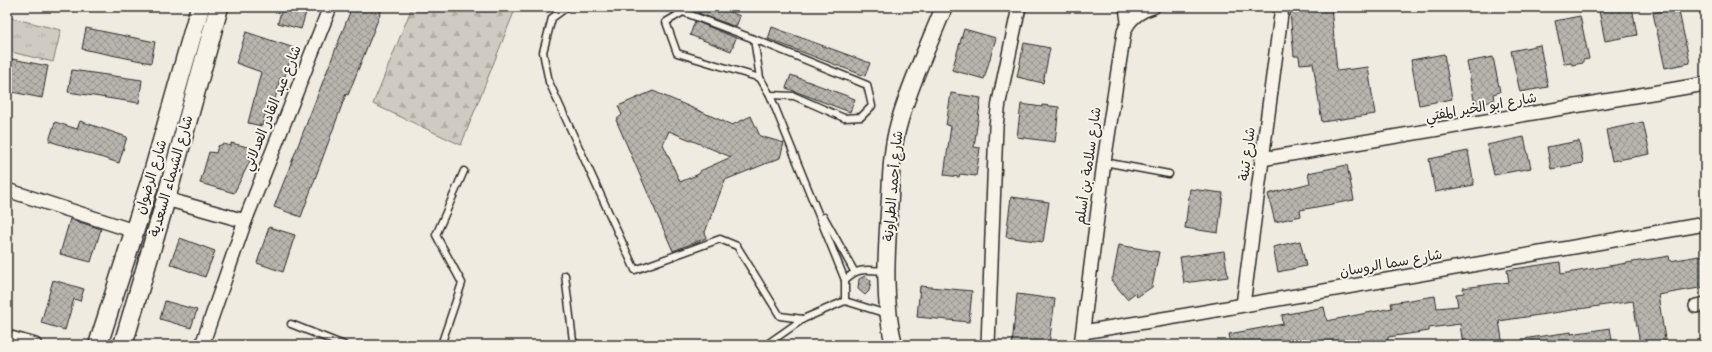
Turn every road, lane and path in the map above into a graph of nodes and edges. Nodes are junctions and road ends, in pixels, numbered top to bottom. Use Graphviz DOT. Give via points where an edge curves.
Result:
graph roads {
  1 [pos="200,7"];
  2 [pos="219,7"];
  3 [pos="330,7"];
  4 [pos="567,7"];
  5 [pos="668,7"];
  6 [pos="944,7"];
  7 [pos="1019,7"];
  8 [pos="1126,7"];
  9 [pos="1153,7"];
  10 [pos="1282,7"];
  11 [pos="683,12"];
  12 [pos="1128,21"];
  13 [pos="754,39"];
  14 [pos="760,78"];
  15 [pos="1705,84"];
  16 [pos="770,95"];
  17 [pos="1262,159"];
  18 [pos="1104,162"];
  19 [pos="464,171"];
  20 [pos="1169,174"];
  21 [pos="7,190"];
  22 [pos="811,195"];
  23 [pos="166,199"];
  24 [pos="245,221"];
  25 [pos="1705,224"];
  26 [pos="134,231"];
  27 [pos="854,271"];
  28 [pos="887,271"];
  29 [pos="564,275"];
  30 [pos="845,280"];
  31 [pos="845,301"];
  32 [pos="1243,305"];
  33 [pos="803,319"];
  34 [pos="888,320"];
  35 [pos="291,324"];
  36 [pos="1083,332"];
  37 [pos="7,337"];
  38 [pos="35,345"];
  39 [pos="98,345"];
  40 [pos="122,345"];
  41 [pos="202,345"];
  42 [pos="344,345"];
  43 [pos="441,345"];
  44 [pos="578,345"];
  45 [pos="766,345"];
  46 [pos="888,345"];
  47 [pos="894,345"];
  48 [pos="988,345"];
  49 [pos="1081,345"];
  1 -- 26 [label="main road, شارع الرضوان"];
  2 -- 23 [label="main road, شارع الشيماء السعدية"];
  3 -- 24 [label="street, شارع عبد القادر العدلاني"];
  4 -- 33 [label="lane" via="552,18 543,52 549,82 635,270 720,239 737,246 780,316"];
  5 -- 11 [label="lane"];
  6 -- 28 [label="street, شارع أحمد الطراونة" via="899,124 893,158"];
  7 -- 48 [label="street" via="996,126"];
  8 -- 12 [label="street"];
  9 -- 12 [label="street" via="1147,8"];
  10 -- 17 [label="street, شارع تبنة"];
  11 -- 13 [label="lane"];
  11 -- 14 [label="lane" via="666,22 677,53"];
  12 -- 18 [label="street, شارع سلامة بن أسلم" via="1122,41"];
  13 -- 14 [label="lane"];
  13 -- 16 [label="lane" via="867,85 872,106 861,117 844,118 794,96"];
  14 -- 16 [label="lane"];
  15 -- 17 [label="street, شارع ابو الخير المفتي"];
  16 -- 22 [label="lane"];
  17 -- 32 [label="street, شارع تبنة"];
  18 -- 20 [label="lane"];
  18 -- 36 [label="street, شارع سلامة بن أسلم"];
  19 -- 43 [label="lane" via="436,235 462,283"];
  21 -- 26 [label="street"];
  22 -- 27 [label="lane"];
  22 -- 30 [label="lane"];
  23 -- 24 [label="street"];
  23 -- 40 [label="main road, شارع الشيماء السعدية"];
  24 -- 41 [label="street, شارع عبد القادر العدلاني"];
  25 -- 32 [label="street, شارع سما الروسان"];
  26 -- 39 [label="main road, شارع الرضوان"];
  27 -- 28 [label="lane"];
  27 -- 30 [label="lane"];
  28 -- 34 [label="street, شارع أحمد الطراونة"];
  29 -- 44 [label="lane" via="573,341"];
  30 -- 31 [label="lane"];
  31 -- 33 [label="lane"];
  31 -- 34 [label="lane"];
  32 -- 36 [label="street, شارع سما الروسان"];
  33 -- 45 [label="lane"];
  34 -- 46 [label="street, شارع أحمد الطراونة"];
  34 -- 47 [label="street, شارع أحمد الطراونة"];
  35 -- 42 [label="lane"];
  36 -- 49 [label="street, شارع سلامة بن أسلم"];
  37 -- 38 [label="street"];
}
